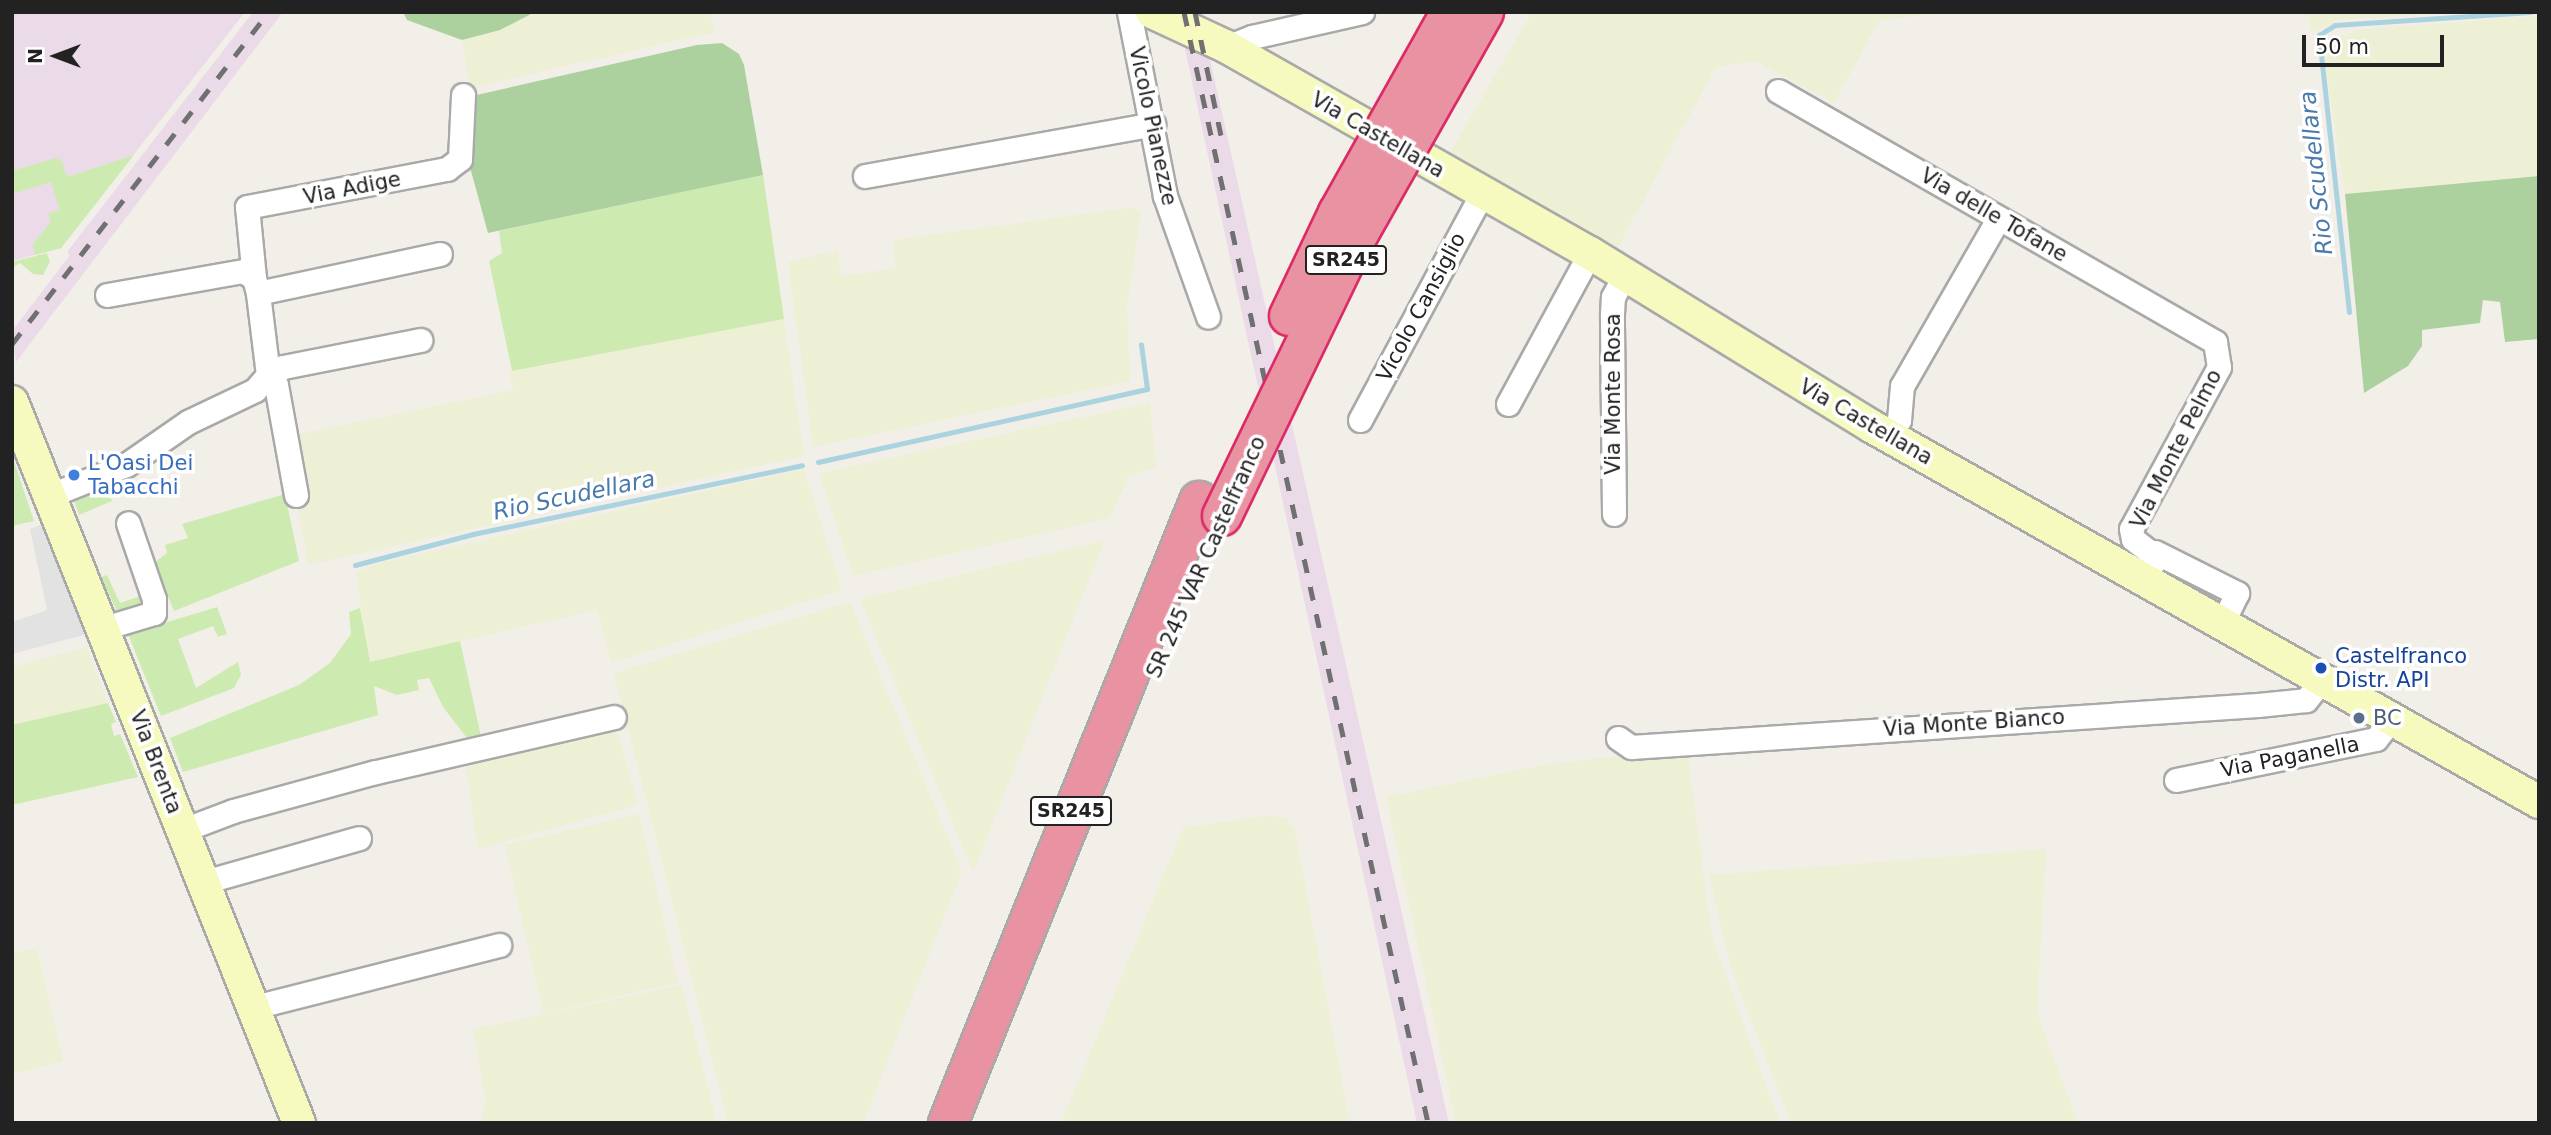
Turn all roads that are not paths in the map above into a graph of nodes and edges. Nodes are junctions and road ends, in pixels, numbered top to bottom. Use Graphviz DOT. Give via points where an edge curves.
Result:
graph roads {
  1 [pos="1129,12"];
  2 [pos="1152,12"];
  3 [pos="1362,12"];
  4 [pos="1451,12"];
  5 [pos="1484,12"];
  6 [pos="1213,41"];
  7 [pos="1778,91"];
  8 [pos="463,95"];
  9 [pos="1153,124"];
  10 [pos="865,176"];
  11 [pos="1481,195"];
  12 [pos="1998,219"];
  13 [pos="1590,253"];
  14 [pos="440,254"];
  15 [pos="1624,276"];
  16 [pos="256,285"];
  17 [pos="107,295"];
  18 [pos="1208,317"];
  19 [pos="2211,337"];
  20 [pos="420,340"];
  21 [pos="268,375"];
  22 [pos="12,402"];
  23 [pos="1508,404"];
  24 [pos="1360,420"];
  25 [pos="1889,436"];
  26 [pos="51,495"];
  27 [pos="296,495"];
  28 [pos="1210,509"];
  29 [pos="1614,514"];
  30 [pos="128,523"];
  31 [pos="2149,566"];
  32 [pos="104,628"];
  33 [pos="2322,680"];
  34 [pos="614,717"];
  35 [pos="2393,717"];
  36 [pos="1618,738"];
  37 [pos="2176,780"];
  38 [pos="2539,802"];
  39 [pos="183,830"];
  40 [pos="359,838"];
  41 [pos="204,882"];
  42 [pos="499,944"];
  43 [pos="252,1003"];
  44 [pos="299,1123"];
  45 [pos="948,1123"];
  46 [pos="974,1123"];
  1 -- 9 [label="street, Vicolo Pianezze"];
  2 -- 6 [label="street, Via Castellana"];
  3 -- 6 [label="street" via="1252,37"];
  4 -- 28 [label="highway, SR 245 VAR Castelfranco / SR245, bridge" via="1338,213"];
  5 -- 28 [label="highway, SR 245 VAR Castelfranco / SR245, bridge"];
  6 -- 11 [label="street, Via Castellana"];
  7 -- 12 [label="street, Via delle Tofane"];
  8 -- 16 [label="street, Via Adige" via="460,159 447,169 247,207"];
  9 -- 10 [label="street"];
  9 -- 18 [label="street, Vicolo Pianezze" via="1165,196"];
  11 -- 13 [label="street, Via Castellana"];
  11 -- 24 [label="street, Vicolo Cansiglio"];
  12 -- 19 [label="street, Via delle Tofane"];
  12 -- 25 [label="street" via="1902,386 1899,420"];
  13 -- 15 [label="street, Via Castellana"];
  13 -- 23 [label="street"];
  14 -- 16 [label="street"];
  15 -- 25 [label="street, Via Castellana"];
  15 -- 29 [label="street, Via Monte Rosa" via="1613,298 1612,314"];
  16 -- 17 [label="street" via="243,271"];
  16 -- 21 [label="street, Via Adige"];
  19 -- 31 [label="street, Via Monte Pelmo" via="2220,349 2219,367 2131,529"];
  20 -- 21 [label="street" via="283,367"];
  21 -- 26 [label="street" via="255,390 188,422 126,465"];
  21 -- 27 [label="street, Via Adige" via="276,385"];
  22 -- 26 [label="street, Via Brenta"];
  25 -- 31 [label="street, Via Castellana"];
  26 -- 32 [label="street, Via Brenta"];
  28 -- 45 [label="highway, SR 245 VAR Castelfranco / SR245"];
  28 -- 46 [label="highway, SR 245 VAR Castelfranco / SR245"];
  30 -- 32 [label="street" via="154,599 154,613"];
  31 -- 33 [label="street, Via Castellana" via="2221,626"];
  32 -- 39 [label="street, Via Brenta"];
  33 -- 35 [label="street, Via Castellana"];
  33 -- 36 [label="street, Via Monte Bianco" via="2306,700 2258,705 1632,747"];
  34 -- 39 [label="street" via="376,772 233,811"];
  35 -- 37 [label="street, Via Paganella" via="2376,739"];
  35 -- 38 [label="street, Via Castellana"];
  39 -- 41 [label="street, Via Brenta"];
  40 -- 41 [label="street"];
  41 -- 43 [label="street, Via Brenta"];
  42 -- 43 [label="street"];
  43 -- 44 [label="street, Via Brenta"];
}
